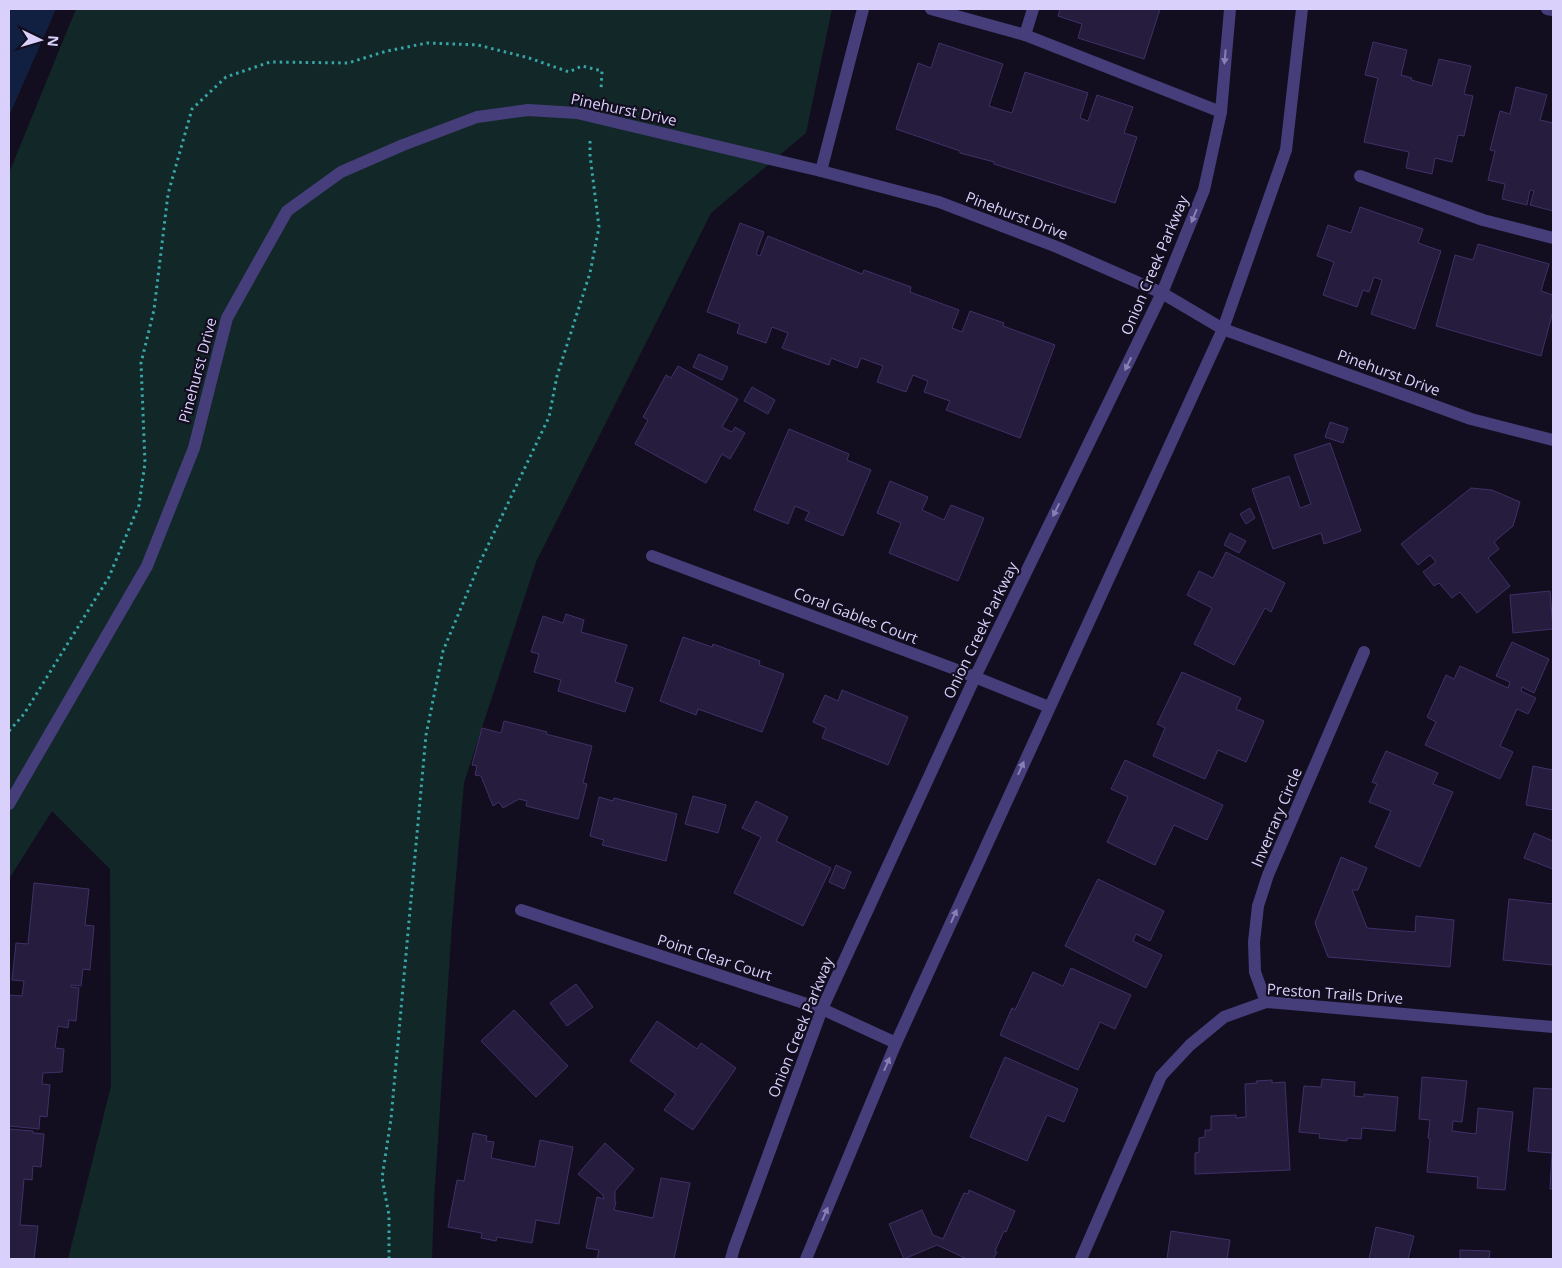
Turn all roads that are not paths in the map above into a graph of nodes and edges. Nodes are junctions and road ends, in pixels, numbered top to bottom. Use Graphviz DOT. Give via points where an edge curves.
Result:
graph roads {
  1 [pos="863,9"];
  2 [pos="931,9"];
  3 [pos="1033,9"];
  4 [pos="1230,9"];
  5 [pos="1302,9"];
  6 [pos="1547,9"];
  7 [pos="1553,10"];
  8 [pos="1025,35"];
  9 [pos="1221,112"];
  10 [pos="820,171"];
  11 [pos="1360,176"];
  12 [pos="1553,238"];
  13 [pos="1162,293"];
  14 [pos="1223,329"];
  15 [pos="1553,440"];
  16 [pos="652,556"];
  17 [pos="1364,652"];
  18 [pos="975,677"];
  19 [pos="1049,707"];
  20 [pos="9,804"];
  21 [pos="521,910"];
  22 [pos="1266,1002"];
  23 [pos="822,1009"];
  24 [pos="1553,1027"];
  25 [pos="896,1043"];
  26 [pos="732,1259"];
  27 [pos="806,1259"];
  28 [pos="1081,1259"];
  1 -- 10 [label="street"];
  2 -- 8 [label="street"];
  3 -- 8 [label="street"];
  4 -- 9 [label="street, Onion Creek Parkway, one-way"];
  5 -- 14 [label="street" via="1286,150"];
  6 -- 7 [label="street"];
  8 -- 9 [label="street"];
  9 -- 13 [label="street, Onion Creek Parkway, one-way" via="1204,190"];
  10 -- 13 [label="street, Pinehurst Drive" via="939,202 1057,247"];
  10 -- 20 [label="street, Pinehurst Drive" via="577,113 528,110 477,118 403,145 342,172 287,211 227,318 194,448 147,566"];
  11 -- 12 [label="street" via="1483,220"];
  13 -- 14 [label="street, Pinehurst Drive"];
  13 -- 18 [label="street, Onion Creek Parkway, one-way"];
  14 -- 15 [label="street, Pinehurst Drive" via="1471,419"];
  14 -- 19 [label="street"];
  16 -- 18 [label="street, Coral Gables Court"];
  17 -- 22 [label="street, Inverrary Circle" via="1258,906 1255,972"];
  18 -- 19 [label="street, Coral Gables Court"];
  18 -- 23 [label="street, Onion Creek Parkway"];
  25 -- 19 [label="street, one-way"];
  21 -- 23 [label="street, Point Clear Court"];
  22 -- 24 [label="street, Preston Trails Drive"];
  22 -- 28 [label="street, Preston Trails Drive" via="1224,1017 1190,1045 1161,1076"];
  23 -- 25 [label="street, Point Clear Court"];
  23 -- 26 [label="street, Onion Creek Parkway"];
  27 -- 25 [label="street, one-way"];
}
